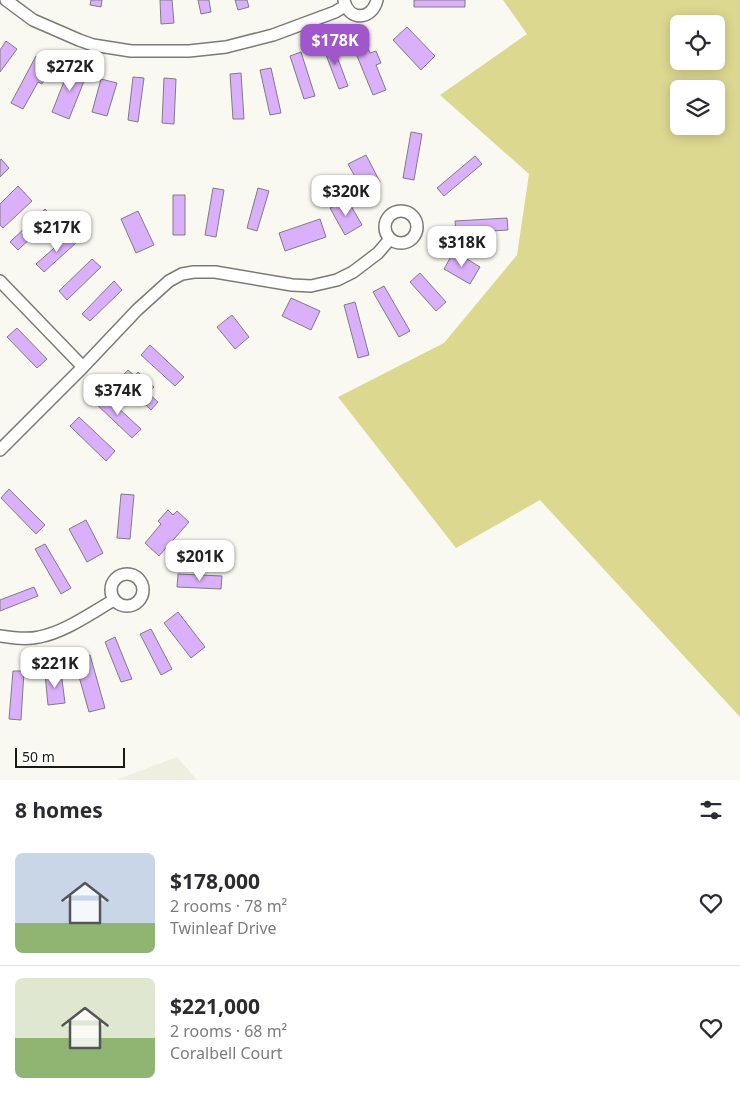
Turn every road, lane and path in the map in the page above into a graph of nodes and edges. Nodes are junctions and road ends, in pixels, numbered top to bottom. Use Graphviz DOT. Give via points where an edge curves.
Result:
graph roads {
  1 [pos="6,0"];
  2 [pos="377,0"];
  3 [pos="344,3"];
  4 [pos="390,239"];
  5 [pos="0,281"];
  6 [pos="83,367"];
  7 [pos="0,450"];
  8 [pos="114,600"];
  9 [pos="0,636"];
  1 -- 3 [label="street" via="33,20 93,45 131,50 189,51 226,47 273,35 334,12"];
  2 -- 3 [label="street" via="372,10 358,16"];
  4 -- 6 [label="street" via="353,272 337,280 311,286 215,272 182,274 168,281 137,310"];
  5 -- 6 [label="street"];
  6 -- 7 [label="street"];
  8 -- 9 [label="street" via="71,625 39,638"];
}
